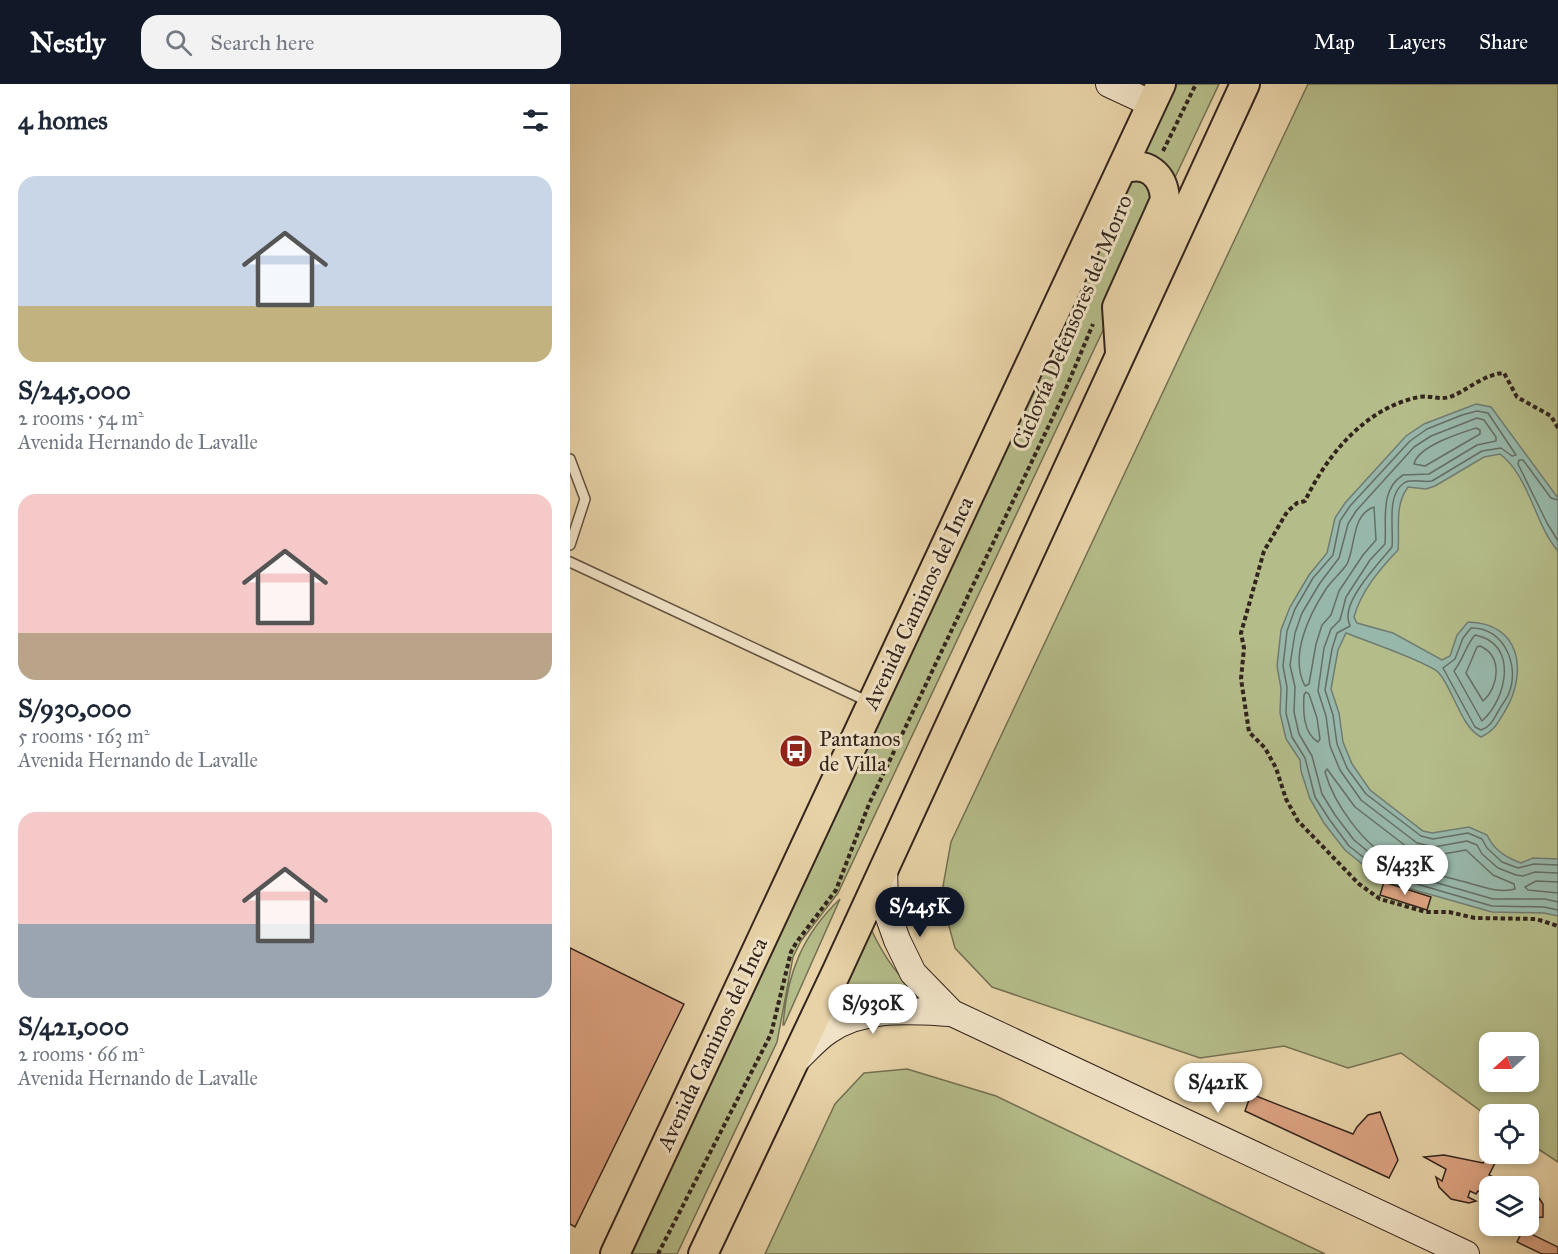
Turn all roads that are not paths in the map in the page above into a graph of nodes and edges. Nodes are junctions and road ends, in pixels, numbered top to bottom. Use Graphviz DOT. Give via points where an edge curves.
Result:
graph roads {
  1 [pos="1109,84"];
  2 [pos="1245,84"];
  3 [pos="1156,94"];
  4 [pos="1121,170"];
  5 [pos="1120,354"];
  6 [pos="570,459"];
  7 [pos="570,545"];
  8 [pos="570,562"];
  9 [pos="871,703"];
  10 [pos="884,864"];
  11 [pos="952,1013"];
  12 [pos="794,1062"];
  13 [pos="615,1254"];
  14 [pos="703,1254"];
  15 [pos="1466,1254"];
  1 -- 3 [label="street"];
  2 -- 5 [label="main road"];
  3 -- 4 [label="main road, Avenida Caminos del Inca"];
  4 -- 5 [label="main road" via="1129,166 1153,171 1162,182 1165,200 1117,307"];
  4 -- 9 [label="main road, Avenida Caminos del Inca"];
  5 -- 10 [label="main road"];
  6 -- 7 [label="lane" via="585,499"];
  8 -- 9 [label="lane"];
  9 -- 13 [label="main road, Avenida Caminos del Inca"];
  10 -- 11 [label="street" via="885,906 897,940 913,973"];
  10 -- 12 [label="main road"];
  11 -- 12 [label="street" via="902,1010 866,1014 828,1031"];
  11 -- 15 [label="street"];
  12 -- 14 [label="main road"];
}
